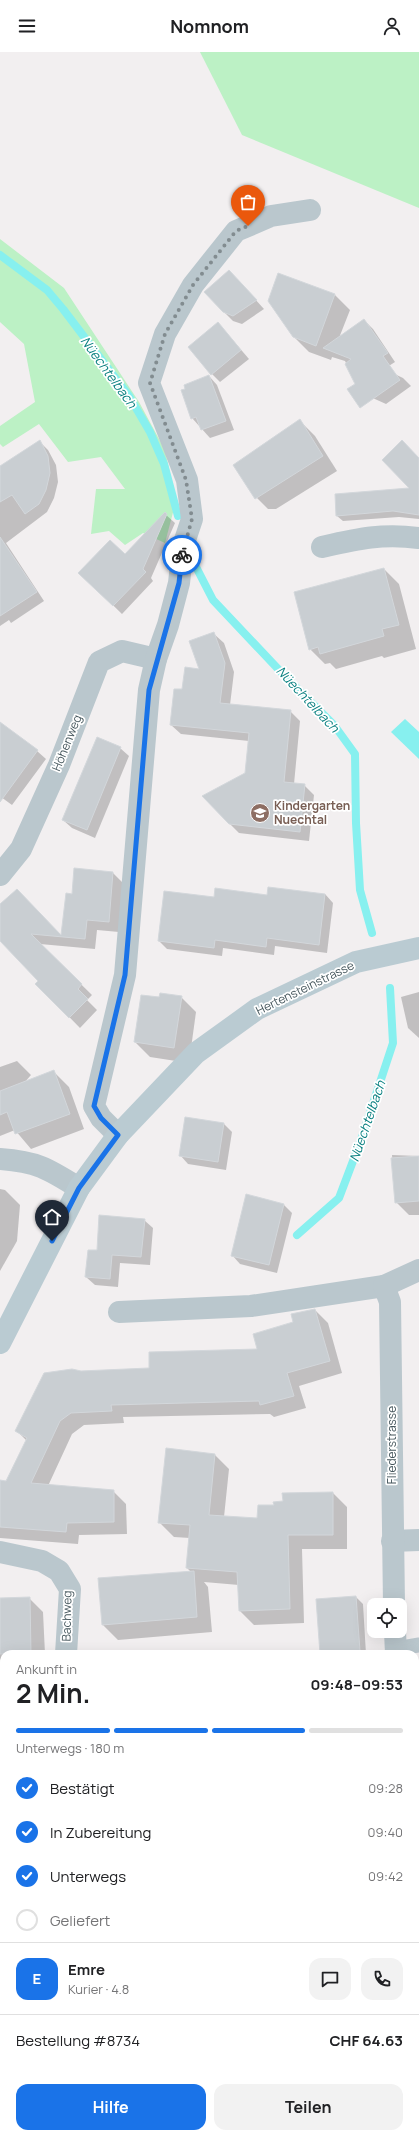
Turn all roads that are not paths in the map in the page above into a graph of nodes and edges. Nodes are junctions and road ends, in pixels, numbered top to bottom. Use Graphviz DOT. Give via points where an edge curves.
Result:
graph roads {
  1 [pos="310,210"];
  2 [pos="419,538"];
  3 [pos="322,547"];
  4 [pos="156,659"];
  5 [pos="0,875"];
  6 [pos="419,948"];
  7 [pos="118,1135"];
  8 [pos="0,1159"];
  9 [pos="79,1188"];
  10 [pos="419,1270"];
  11 [pos="384,1286"];
  12 [pos="119,1312"];
  13 [pos="0,1343"];
  14 [pos="419,1540"];
  15 [pos="392,1541"];
  16 [pos="0,1552"];
  17 [pos="394,1598"];
  18 [pos="396,1645"];
  19 [pos="419,1645"];
  20 [pos="66,1650"];
  1 -- 4 [label="street" via="271,216 236,231 193,285 165,334 150,383 186,480 192,519 183,546 179,583 172,611"];
  2 -- 3 [label="street" via="401,535 369,536"];
  4 -- 5 [label="street, Höhenweg" via="122,651 98,662 59,765 21,849"];
  4 -- 7 [label="street" via="149,690 142,750 125,975 94,1106 101,1118"];
  6 -- 7 [label="street, Hertensteinstrasse" via="356,962 257,1009 196,1053"];
  7 -- 9 [label="street, Hertensteinstrasse"];
  8 -- 9 [label="street" via="26,1161 44,1166"];
  9 -- 13 [label="street, Hertensteinstrasse"];
  10 -- 11 [label="street"];
  11 -- 12 [label="street" via="251,1306"];
  11 -- 15 [label="street, Fliederstrasse" via="390,1302"];
  14 -- 15 [label="street"];
  15 -- 17 [label="street, Fliederstrasse"];
  16 -- 20 [label="street, Bachweg" via="42,1561 59,1571 70,1589"];
  18 -- 19 [label="lane"];
}
